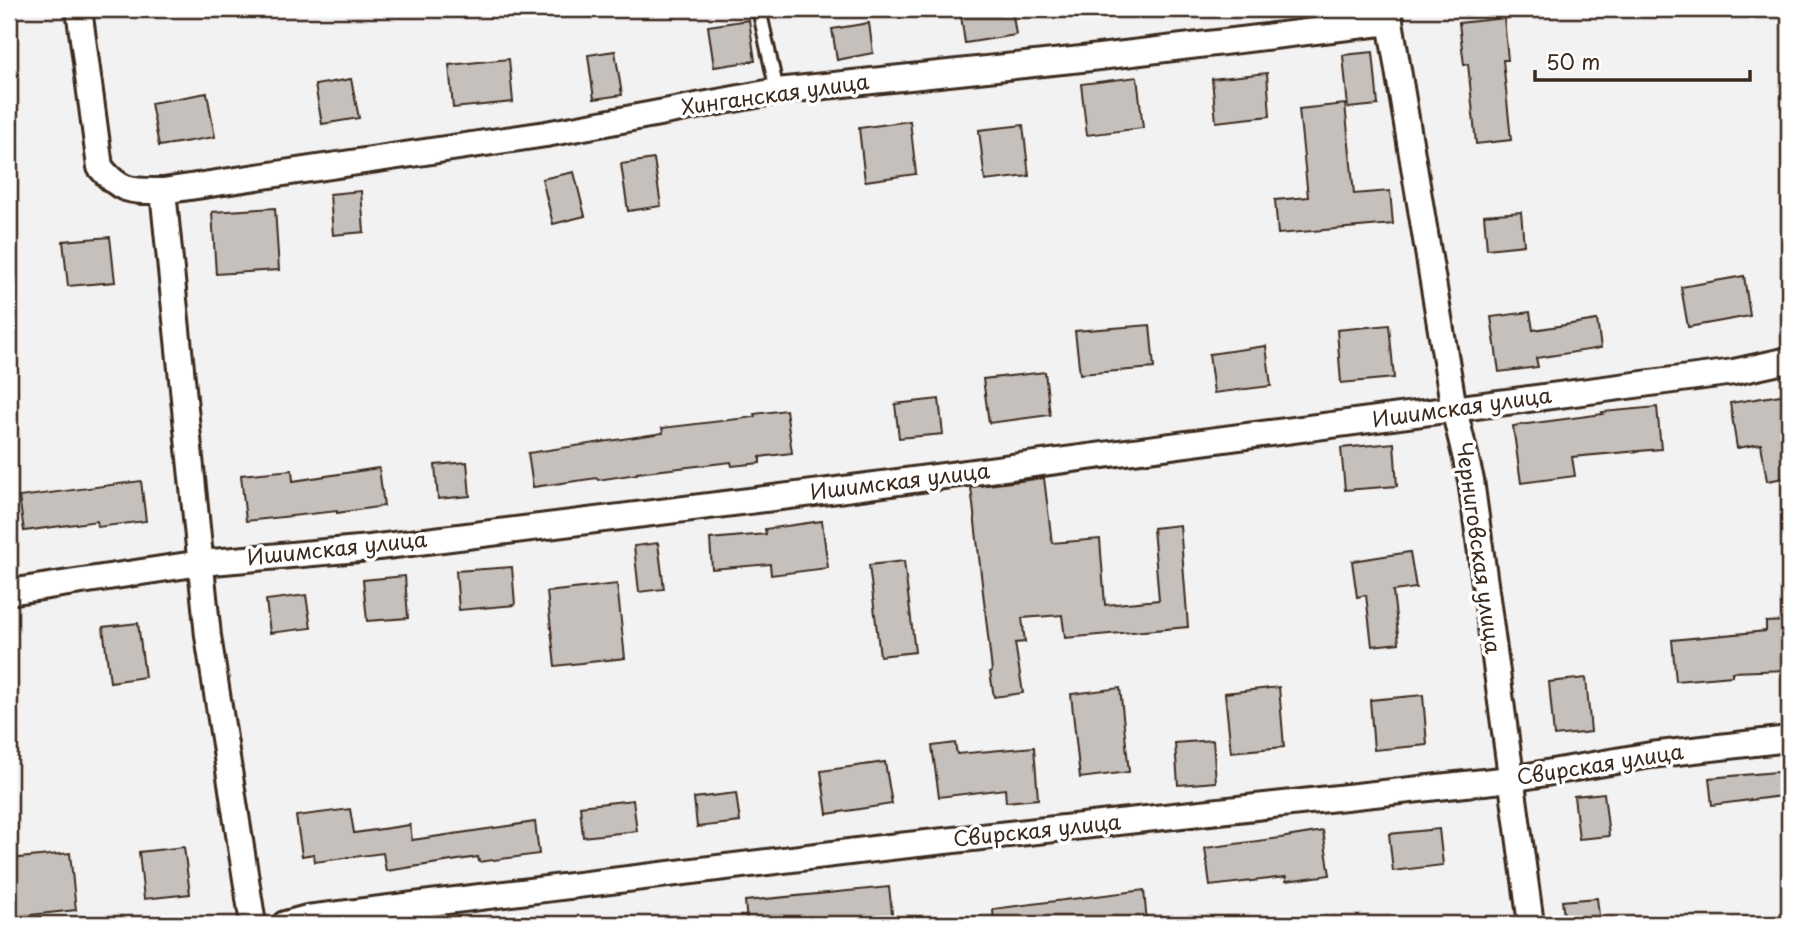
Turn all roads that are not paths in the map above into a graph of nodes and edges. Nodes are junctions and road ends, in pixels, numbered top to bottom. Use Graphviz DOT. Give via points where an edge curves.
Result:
graph roads {
  1 [pos="79,9"];
  2 [pos="759,9"];
  3 [pos="1389,15"];
  4 [pos="777,91"];
  5 [pos="163,191"];
  6 [pos="1789,360"];
  7 [pos="1454,409"];
  8 [pos="201,563"];
  9 [pos="9,592"];
  10 [pos="1789,739"];
  11 [pos="1511,779"];
  12 [pos="253,924"];
  13 [pos="285,924"];
  14 [pos="1531,924"];
  1 -- 5 [label="street, Хинганская улица" via="100,167 124,189"];
  2 -- 4 [label="lane"];
  3 -- 4 [label="street, Хинганская улица" via="1091,58"];
  3 -- 7 [label="street, Черниговская улица"];
  4 -- 5 [label="street, Хинганская улица" via="546,134"];
  5 -- 8 [label="street"];
  6 -- 7 [label="street, Ишимская улица" via="1734,372"];
  7 -- 8 [label="street, Ишимская улица" via="370,548"];
  7 -- 11 [label="street, Черниговская улица" via="1471,480"];
  8 -- 9 [label="street, Ишимская улица"];
  8 -- 12 [label="street"];
  10 -- 11 [label="street, Свирская улица" via="1651,755"];
  11 -- 13 [label="street, Свирская улица" via="890,847"];
  11 -- 14 [label="street, Черниговская улица"];
}
